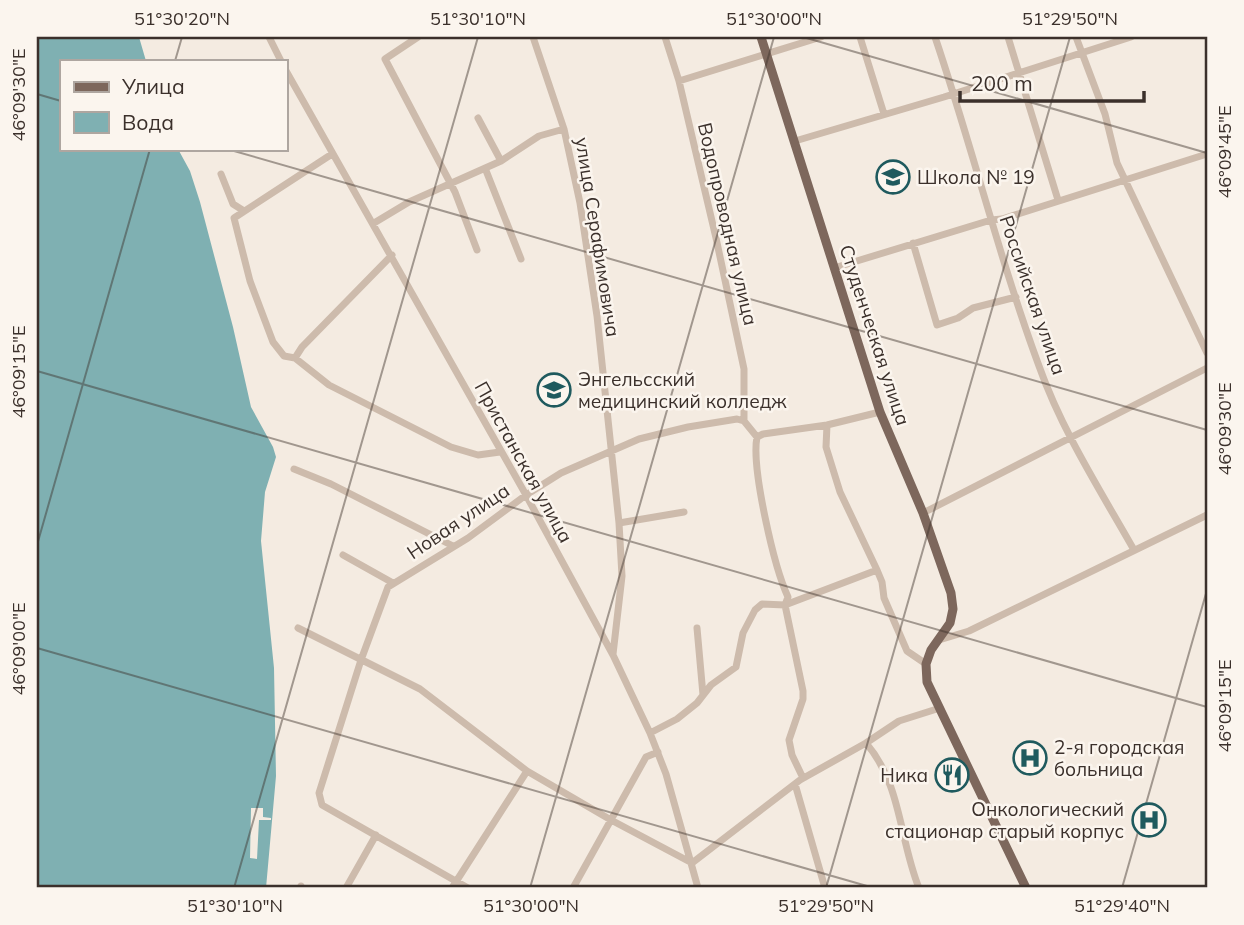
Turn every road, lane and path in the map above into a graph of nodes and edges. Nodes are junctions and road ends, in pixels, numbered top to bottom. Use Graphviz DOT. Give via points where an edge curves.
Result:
graph roads {
  1 [pos="269,37"];
  2 [pos="418,37"];
  3 [pos="533,37"];
  4 [pos="665,37"];
  5 [pos="761,37"];
  6 [pos="821,37"];
  7 [pos="860,37"];
  8 [pos="935,37"];
  9 [pos="1007,37"];
  10 [pos="1076,37"];
  11 [pos="1131,37"];
  12 [pos="1080,52"];
  13 [pos="767,54"];
  14 [pos="280,60"];
  15 [pos="287,73"];
  16 [pos="1019,73"];
  17 [pos="679,81"];
  18 [pos="954,93"];
  19 [pos="884,114"];
  20 [pos="478,118"];
  21 [pos="564,129"];
  22 [pos="795,141"];
  23 [pos="332,154"];
  24 [pos="1207,154"];
  25 [pos="501,161"];
  26 [pos="485,168"];
  27 [pos="221,174"];
  28 [pos="1126,180"];
  29 [pos="450,183"];
  30 [pos="1058,200"];
  31 [pos="244,211"];
  32 [pos="990,220"];
  33 [pos="374,223"];
  34 [pos="913,243"];
  35 [pos="477,250"];
  36 [pos="392,256"];
  37 [pos="521,259"];
  38 [pos="834,268"];
  39 [pos="1016,297"];
  40 [pos="1207,353"];
  41 [pos="295,358"];
  42 [pos="1207,368"];
  43 [pos="880,412"];
  44 [pos="744,421"];
  45 [pos="827,425"];
  46 [pos="757,437"];
  47 [pos="1070,438"];
  48 [pos="611,450"];
  49 [pos="500,452"];
  50 [pos="294,469"];
  51 [pos="526,495"];
  52 [pos="684,512"];
  53 [pos="923,513"];
  54 [pos="1207,515"];
  55 [pos="619,523"];
  56 [pos="453,546"];
  57 [pos="1134,550"];
  58 [pos="344,555"];
  59 [pos="877,569"];
  60 [pos="393,583"];
  61 [pos="785,606"];
  62 [pos="298,628"];
  63 [pos="696,628"];
  64 [pos="939,639"];
  65 [pos="613,655"];
  66 [pos="360,660"];
  67 [pos="926,663"];
  68 [pos="703,695"];
  69 [pos="940,708"];
  70 [pos="650,733"];
  71 [pos="866,743"];
  72 [pos="658,752"];
  73 [pos="527,771"];
  74 [pos="803,778"];
  75 [pos="795,784"];
  76 [pos="611,820"];
  77 [pos="376,835"];
  78 [pos="692,863"];
  79 [pos="455,885"];
  80 [pos="346,888"];
  81 [pos="468,888"];
  82 [pos="573,888"];
  83 [pos="698,888"];
  84 [pos="825,888"];
  85 [pos="919,888"];
  86 [pos="1026,888"];
  1 -- 14 [label="street"];
  2 -- 29 [label="street" via="384,59"];
  3 -- 21 [label="street, улица Серафимовича"];
  4 -- 17 [label="street, Водопроводная улица"];
  5 -- 13 [label="main road, Студенческая улица"];
  6 -- 13 [label="street"];
  7 -- 19 [label="street"];
  8 -- 18 [label="street, Российская улица"];
  9 -- 16 [label="street"];
  10 -- 12 [label="street"];
  11 -- 12 [label="street"];
  12 -- 16 [label="street"];
  12 -- 28 [label="street"];
  13 -- 17 [label="street"];
  13 -- 22 [label="main road, Студенческая улица"];
  15 -- 23 [label="street, Пристанская улица"];
  16 -- 18 [label="street"];
  16 -- 30 [label="street"];
  17 -- 44 [label="street, Водопроводная улица" via="744,369"];
  18 -- 19 [label="street"];
  18 -- 32 [label="street, Российская улица"];
  19 -- 22 [label="street"];
  20 -- 25 [label="street"];
  21 -- 25 [label="street" via="540,136"];
  21 -- 48 [label="street, улица Серафимовича" via="589,260"];
  22 -- 38 [label="main road, Студенческая улица"];
  23 -- 31 [label="street"];
  23 -- 33 [label="street, Пристанская улица"];
  24 -- 28 [label="street"];
  25 -- 26 [label="street"];
  26 -- 29 [label="street"];
  26 -- 37 [label="street"];
  27 -- 31 [label="street" via="233,204"];
  28 -- 30 [label="street"];
  28 -- 40 [label="street"];
  29 -- 33 [label="street"];
  29 -- 35 [label="street"];
  30 -- 32 [label="street"];
  31 -- 41 [label="street" via="234,218 250,281 273,342 284,356"];
  32 -- 34 [label="street"];
  32 -- 39 [label="street, Российская улица"];
  33 -- 36 [label="street, Пристанская улица"];
  34 -- 38 [label="street"];
  34 -- 39 [label="street" via="937,325 973,308"];
  36 -- 41 [label="street"];
  36 -- 49 [label="street, Пристанская улица"];
  38 -- 43 [label="main road, Студенческая улица"];
  39 -- 47 [label="street, Российская улица" via="1039,368"];
  41 -- 49 [label="street" via="329,385 451,447 478,456"];
  42 -- 47 [label="street"];
  43 -- 45 [label="street"];
  43 -- 53 [label="main road, Студенческая улица"];
  44 -- 46 [label="street"];
  44 -- 48 [label="street, Новая улица" via="688,427"];
  45 -- 46 [label="street"];
  45 -- 59 [label="street" via="825,447 839,492"];
  46 -- 61 [label="street" via="760,486 779,578 788,597"];
  47 -- 53 [label="street"];
  47 -- 57 [label="street, Российская улица"];
  48 -- 51 [label="street, Новая улица" via="561,472"];
  48 -- 55 [label="street, улица Серафимовича"];
  49 -- 51 [label="street, Пристанская улица"];
  50 -- 56 [label="street"];
  51 -- 56 [label="street, Новая улица"];
  51 -- 65 [label="street, Пристанская улица"];
  52 -- 55 [label="street"];
  53 -- 64 [label="main road, Студенческая улица" via="952,601 950,623"];
  54 -- 57 [label="street"];
  55 -- 65 [label="street, улица Серафимовича" via="622,576"];
  56 -- 60 [label="street, Новая улица"];
  57 -- 64 [label="street" via="969,631"];
  58 -- 60 [label="street"];
  59 -- 61 [label="street"];
  59 -- 67 [label="street" via="907,651"];
  60 -- 66 [label="street" via="384,595"];
  61 -- 68 [label="street" via="762,604 755,610 743,633 736,667"];
  61 -- 74 [label="street" via="803,691 789,746"];
  62 -- 66 [label="street"];
  63 -- 68 [label="street"];
  64 -- 67 [label="main road, Студенческая улица"];
  65 -- 70 [label="street, Пристанская улица"];
  66 -- 73 [label="street" via="420,689"];
  66 -- 77 [label="street" via="319,793 322,805"];
  67 -- 69 [label="main road" via="927,682"];
  68 -- 70 [label="street" via="677,719"];
  69 -- 71 [label="street" via="886,727"];
  69 -- 86 [label="main road"];
  70 -- 72 [label="street, Пристанская улица"];
  71 -- 74 [label="street"];
  71 -- 85 [label="street" via="880,758 894,792"];
  72 -- 76 [label="street" via="646,757"];
  72 -- 78 [label="street, Пристанская улица"];
  73 -- 76 [label="street"];
  73 -- 79 [label="street"];
  74 -- 75 [label="street"];
  75 -- 78 [label="street"];
  75 -- 84 [label="street"];
  76 -- 78 [label="street"];
  76 -- 82 [label="street"];
  77 -- 79 [label="street"];
  77 -- 80 [label="street"];
  78 -- 83 [label="street, Пристанская улица"];
  79 -- 81 [label="street"];
}
